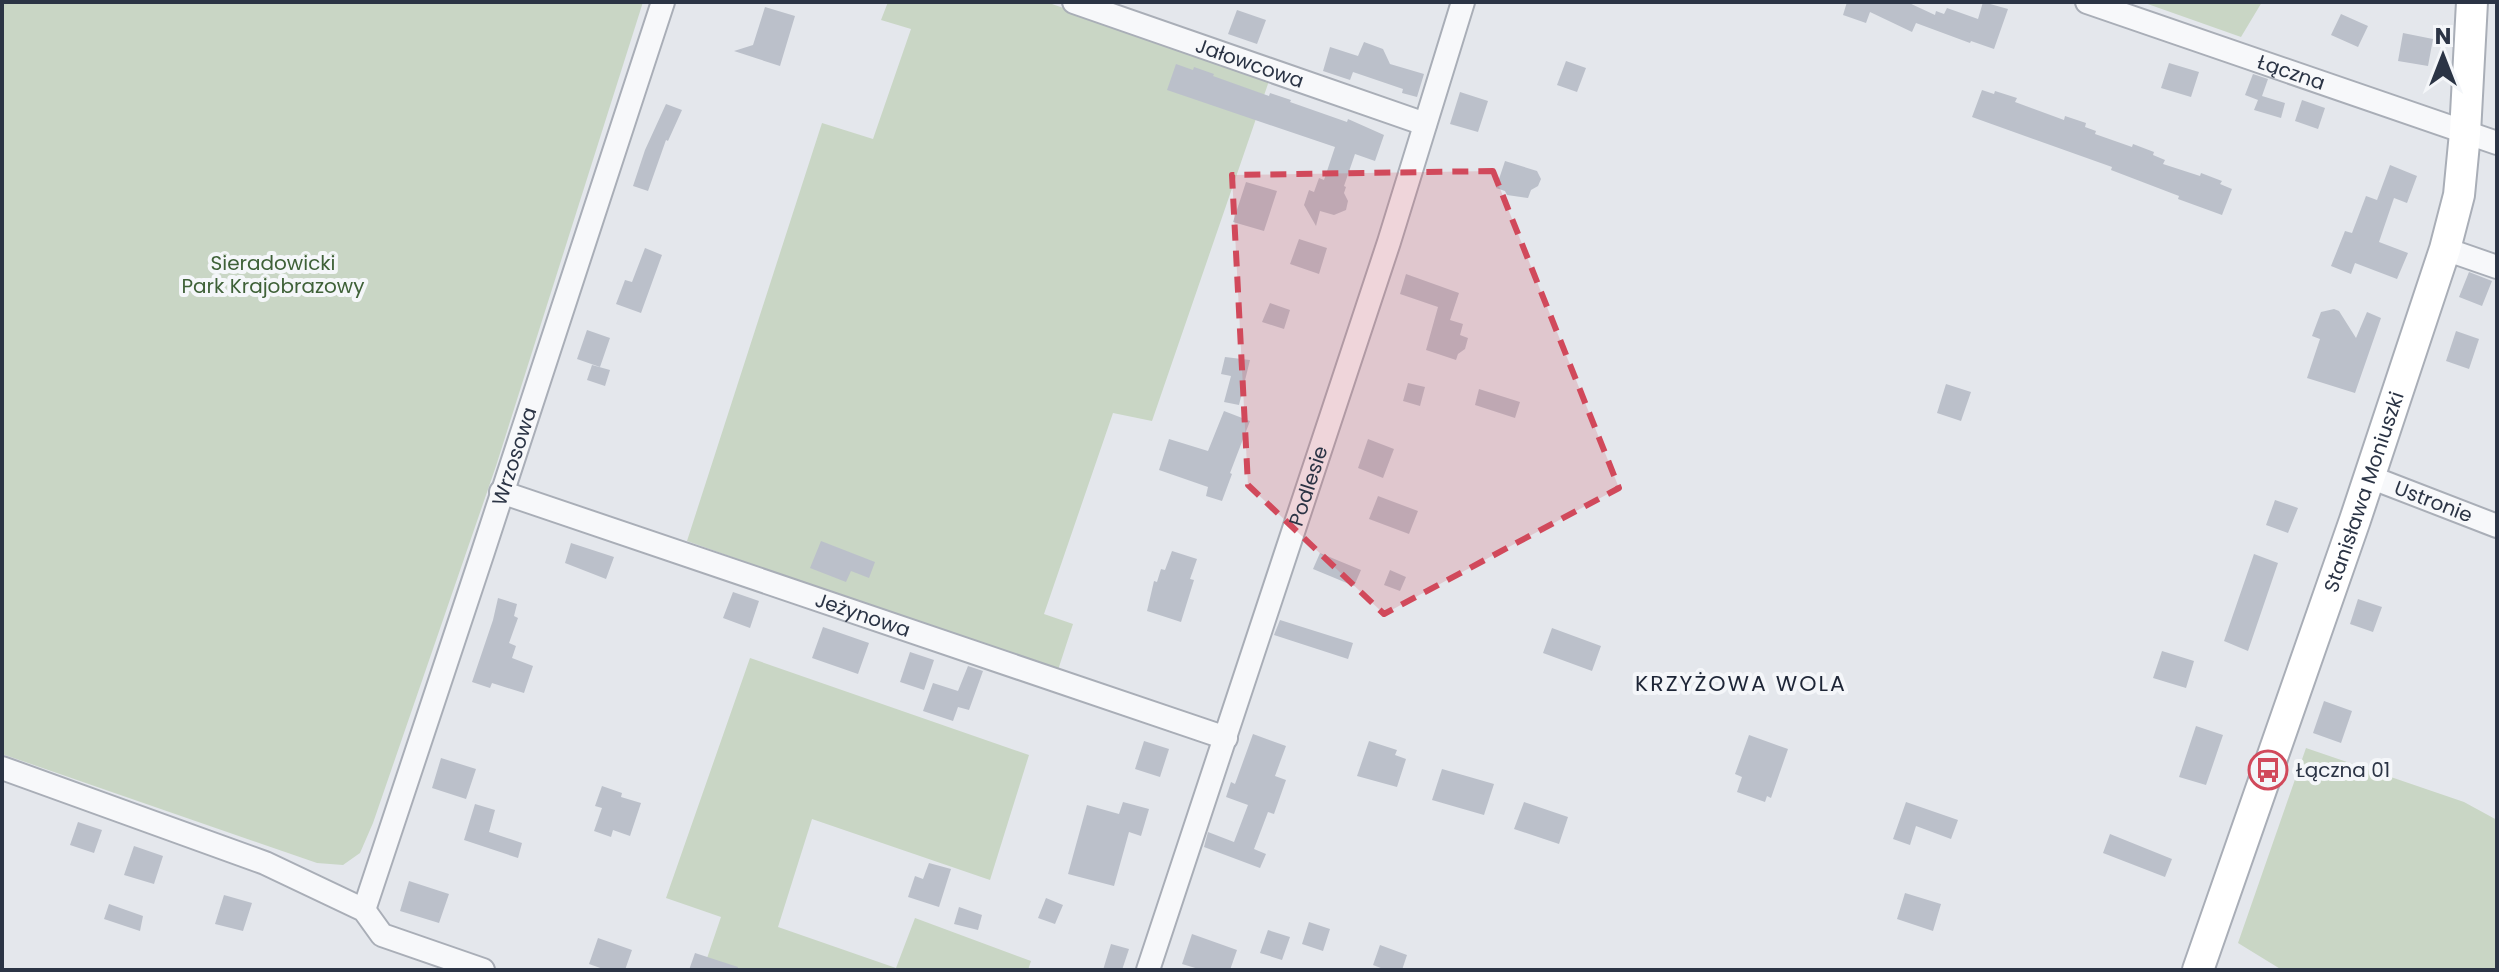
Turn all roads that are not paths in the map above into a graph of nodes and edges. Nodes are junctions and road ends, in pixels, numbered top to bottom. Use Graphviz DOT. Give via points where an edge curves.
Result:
graph roads {
  1 [pos="663,2"];
  2 [pos="1074,2"];
  3 [pos="1463,2"];
  4 [pos="2087,2"];
  5 [pos="2472,2"];
  6 [pos="1425,124"];
  7 [pos="2465,133"];
  8 [pos="2497,143"];
  9 [pos="2445,249"];
  10 [pos="2497,267"];
  11 [pos="2370,477"];
  12 [pos="501,492"];
  13 [pos="2497,526"];
  14 [pos="1226,738"];
  15 [pos="2,768"];
  16 [pos="364,910"];
  17 [pos="483,970"];
  18 [pos="1148,970"];
  19 [pos="2198,970"];
  1 -- 12 [label="street, Wrzosowa"];
  2 -- 6 [label="street, Jałowcowa"];
  3 -- 6 [label="street, Podlesie"];
  4 -- 7 [label="street, Łączna"];
  5 -- 7 [label="street, Stanisława Moniuszki"];
  6 -- 14 [label="street, Podlesie"];
  7 -- 8 [label="street, Łączna"];
  7 -- 9 [label="street, Stanisława Moniuszki" via="2459,195"];
  9 -- 10 [label="street"];
  9 -- 11 [label="street, Stanisława Moniuszki"];
  11 -- 13 [label="street, Ustronie"];
  11 -- 19 [label="street, Stanisława Moniuszki"];
  12 -- 14 [label="street, Jeżynowa"];
  12 -- 16 [label="street, Wrzosowa"];
  14 -- 18 [label="street, Podlesie"];
  15 -- 16 [label="street" via="265,863"];
  16 -- 17 [label="street" via="382,935"];
}
